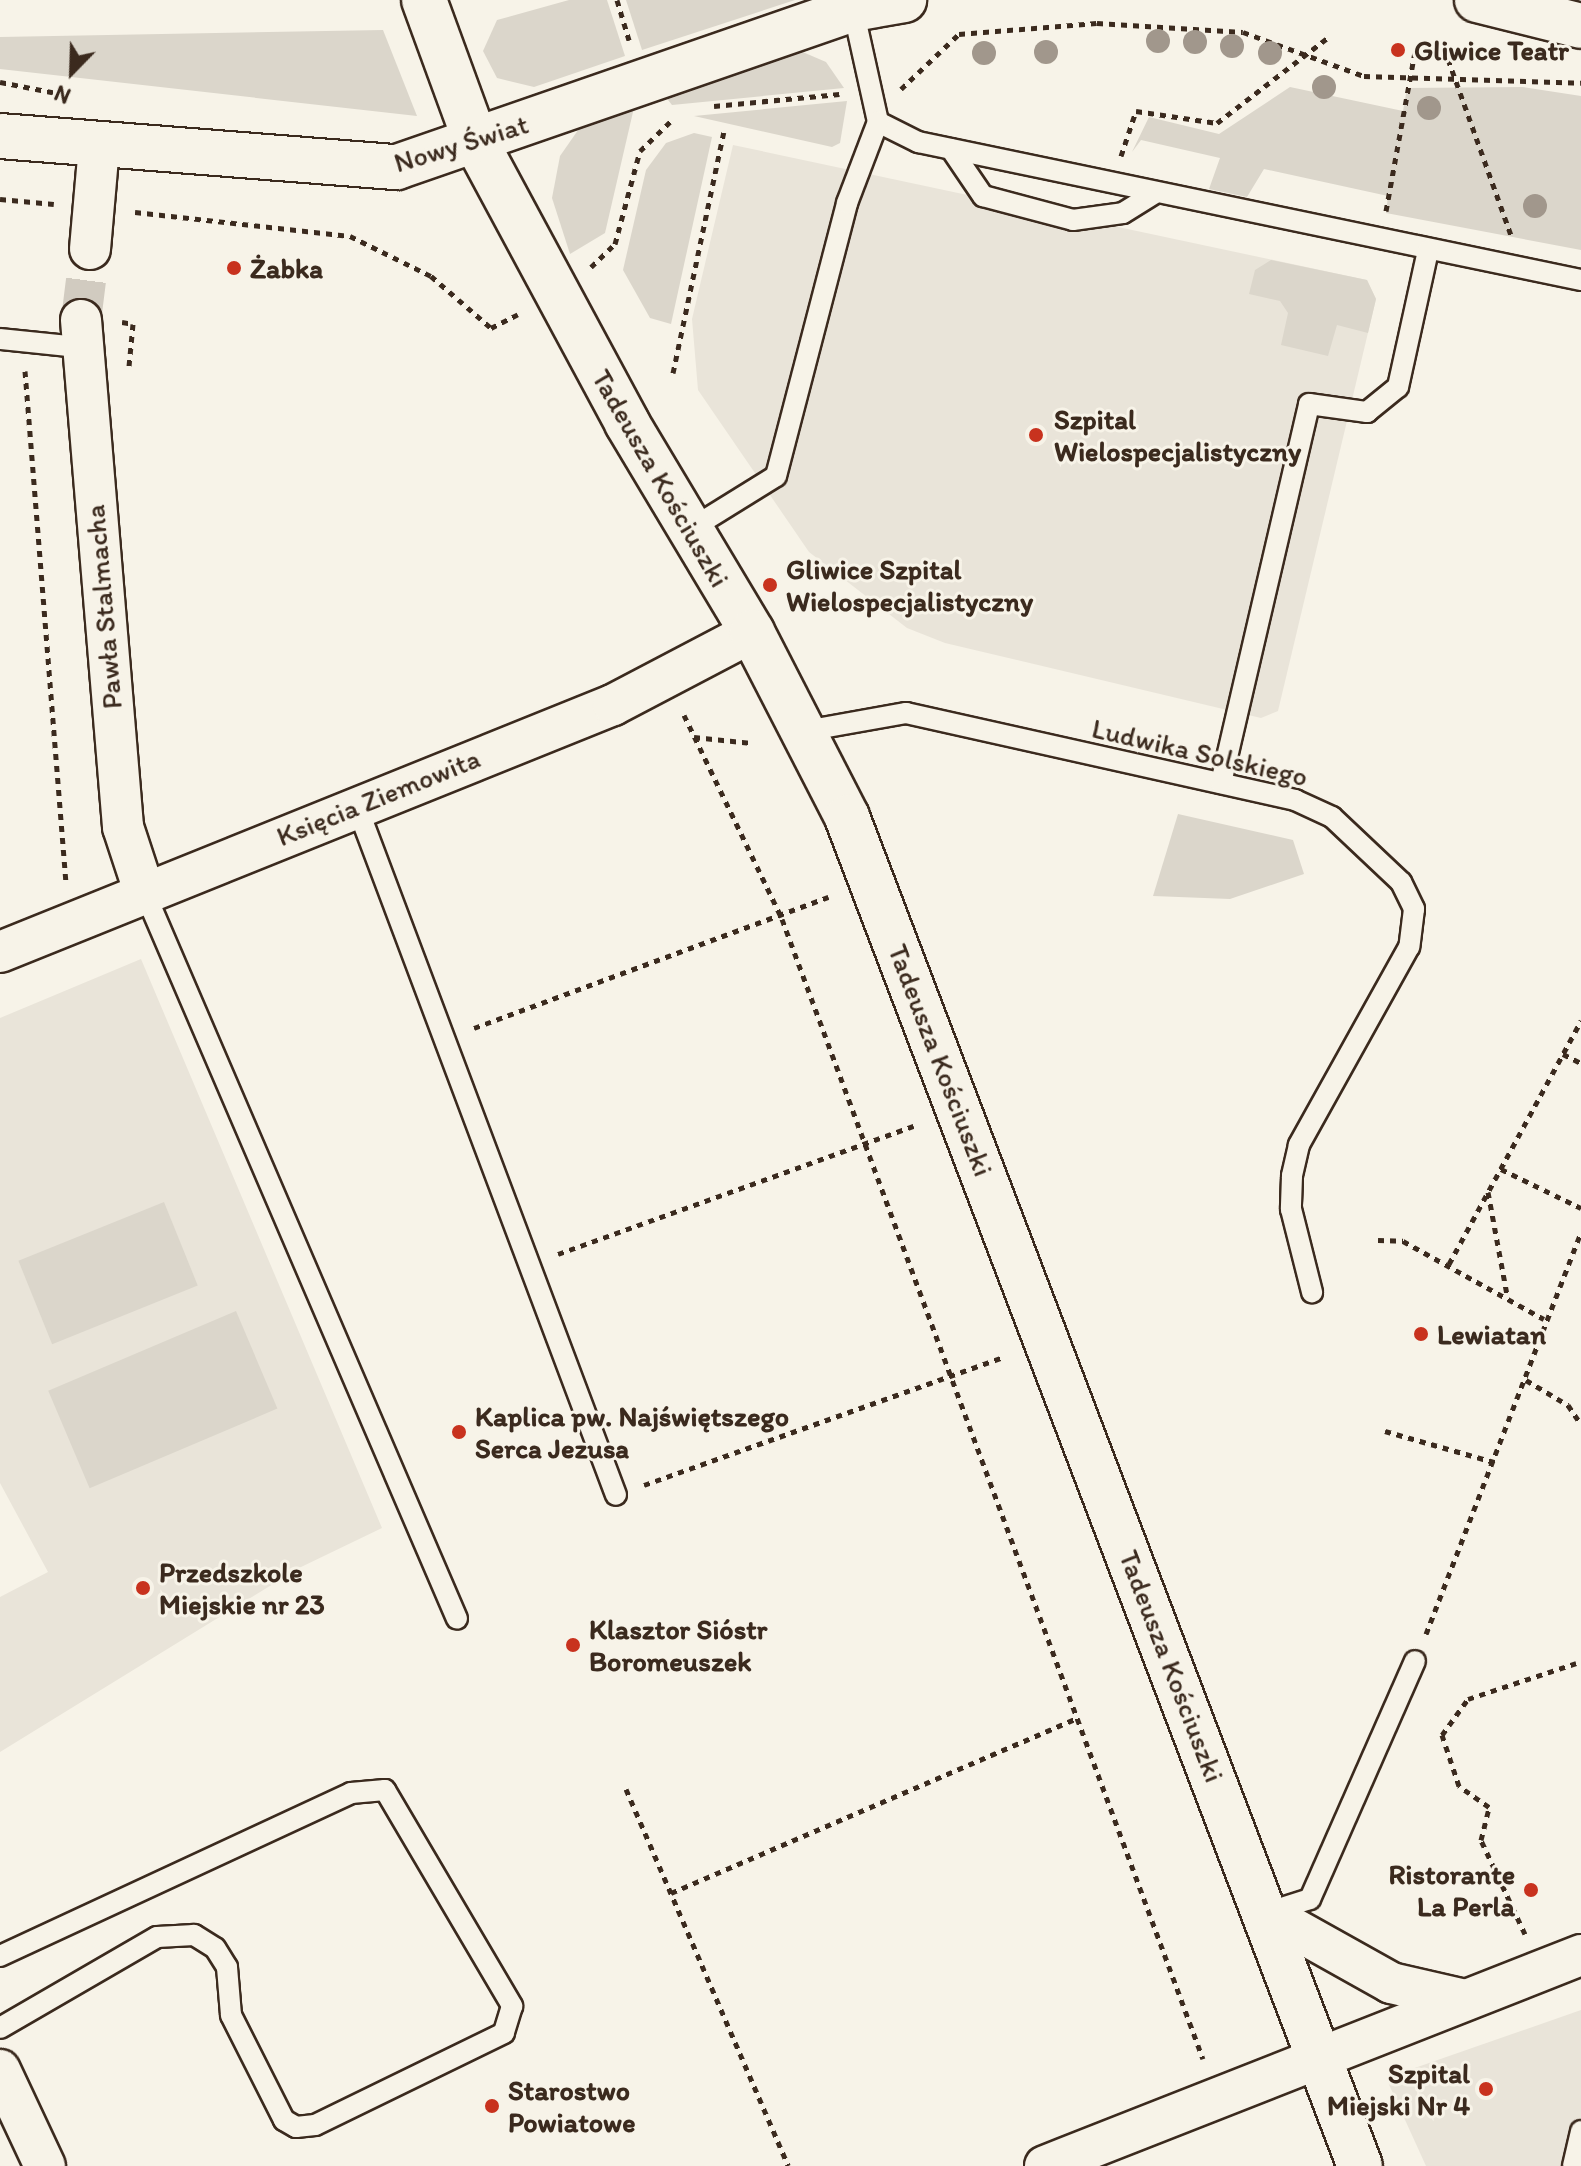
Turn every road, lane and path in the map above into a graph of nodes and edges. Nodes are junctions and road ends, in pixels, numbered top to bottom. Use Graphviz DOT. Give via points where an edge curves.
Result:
graph roads {
  1 [pos="424,0"];
  2 [pos="617,0"];
  3 [pos="904,0"];
  4 [pos="1477,0"];
  5 [pos="853,9"];
  6 [pos="1581,26"];
  7 [pos="1330,36"];
  8 [pos="632,49"];
  9 [pos="1415,52"];
  10 [pos="1311,53"];
  11 [pos="1448,59"];
  12 [pos="1452,78"];
  13 [pos="1409,81"];
  14 [pos="1581,83"];
  15 [pos="869,93"];
  16 [pos="709,106"];
  17 [pos="681,117"];
  18 [pos="878,122"];
  19 [pos="724,132"];
  20 [pos="0,136"];
  21 [pos="476,142"];
  22 [pos="99,146"];
  23 [pos="951,149"];
  24 [pos="1112,185"];
  25 [pos="1154,194"];
  26 [pos="0,199"];
  27 [pos="93,208"];
  28 [pos="1399,215"];
  29 [pos="1500,235"];
  30 [pos="1512,237"];
  31 [pos="1526,239"];
  32 [pos="90,249"];
  33 [pos="1428,250"];
  34 [pos="603,258"];
  35 [pos="1581,280"];
  36 [pos="498,327"];
  37 [pos="80,334"];
  38 [pos="0,339"];
  39 [pos="23,341"];
  40 [pos="673,373"];
  41 [pos="689,530"];
  42 [pos="752,632"];
  43 [pos="682,711"];
  44 [pos="805,731"];
  45 [pos="694,737"];
  46 [pos="752,743"];
  47 [pos="1221,783"];
  48 [pos="356,804"];
  49 [pos="66,884"];
  50 [pos="144,891"];
  51 [pos="829,897"];
  52 [pos="782,919"];
  53 [pos="0,952"];
  54 [pos="1581,1021"];
  55 [pos="444,1039"];
  56 [pos="1563,1054"];
  57 [pos="1581,1063"];
  58 [pos="914,1126"];
  59 [pos="865,1143"];
  60 [pos="1501,1169"];
  61 [pos="1488,1192"];
  62 [pos="1581,1208"];
  63 [pos="1581,1233"];
  64 [pos="1378,1240"];
  65 [pos="529,1264"];
  66 [pos="1449,1264"];
  67 [pos="1312,1292"];
  68 [pos="1507,1296"];
  69 [pos="1544,1319"];
  70 [pos="1001,1358"];
  71 [pos="951,1376"];
  72 [pos="1526,1380"];
  73 [pos="1581,1424"];
  74 [pos="1385,1431"];
  75 [pos="1497,1463"];
  76 [pos="616,1495"];
  77 [pos="457,1619"];
  78 [pos="1415,1661"];
  79 [pos="1576,1663"];
  80 [pos="1077,1718"];
  81 [pos="626,1789"];
  82 [pos="671,1893"];
  83 [pos="1266,1913"];
  84 [pos="1525,1935"];
  85 [pos="1581,1955"];
  86 [pos="0,1956"];
  87 [pos="1465,2000"];
  88 [pos="0,2028"];
  89 [pos="1320,2055"];
  90 [pos="1203,2060"];
  91 [pos="0,2070"];
  92 [pos="1581,2131"];
  93 [pos="45,2166"];
  94 [pos="788,2166"];
  95 [pos="1045,2166"];
  96 [pos="1360,2166"];
  97 [pos="1573,2166"];
  1 -- 21 [label="street, Tadeusza Kościuszki"];
  2 -- 8 [label="path"];
  3 -- 5 [label="street, Nowy Świat"];
  4 -- 6 [label="street"];
  5 -- 15 [label="lane"];
  5 -- 21 [label="street, Nowy Świat"];
  7 -- 10 [label="path"];
  9 -- 13 [label="path"];
  10 -- 13 [label="path" via="1364,76"];
  10 -- 15 [label="path" via="1243,32 1191,26 1004,26 959,34 913,85"];
  10 -- 24 [label="path" via="1217,123 1136,111"];
  11 -- 12 [label="path"];
  12 -- 13 [label="path"];
  12 -- 14 [label="path"];
  12 -- 30 [label="path"];
  13 -- 28 [label="path" via="1386,213"];
  15 -- 16 [label="path"];
  15 -- 18 [label="lane"];
  17 -- 34 [label="path" via="667,123 633,166 621,229"];
  18 -- 23 [label="lane"];
  18 -- 41 [label="lane" via="847,203 776,476"];
  19 -- 40 [label="path"];
  20 -- 22 [label="street, Nowy Świat"];
  21 -- 22 [label="street, Nowy Świat" via="397,167"];
  21 -- 41 [label="street, Tadeusza Kościuszki"];
  22 -- 27 [label="street"];
  23 -- 24 [label="lane"];
  23 -- 25 [label="lane" via="983,196 1073,220 1123,213"];
  24 -- 25 [label="lane"];
  25 -- 33 [label="lane"];
  26 -- 27 [label="path"];
  27 -- 32 [label="street"];
  27 -- 36 [label="path" via="350,236 431,276 484,324"];
  29 -- 30 [label="path"];
  30 -- 31 [label="path"];
  33 -- 35 [label="lane"];
  33 -- 47 [label="lane" via="1398,387 1367,412 1309,404"];
  37 -- 39 [label="lane"];
  37 -- 50 [label="street, Pawła Stalmacha" via="123,827"];
  38 -- 39 [label="lane"];
  39 -- 49 [label="path"];
  41 -- 42 [label="street, Tadeusza Kościuszki"];
  42 -- 44 [label="street, Tadeusza Kościuszki"];
  42 -- 48 [label="street, Księcia Ziemowita" via="613,705"];
  43 -- 45 [label="path"];
  44 -- 47 [label="lane, Ludwika Solskiego" via="906,713"];
  44 -- 83 [label="street, Tadeusza Kościuszki" via="847,817"];
  45 -- 46 [label="path"];
  45 -- 52 [label="path"];
  47 -- 67 [label="lane, Ludwika Solskiego" via="1295,800 1332,817 1401,882 1414,909 1409,947 1299,1145 1291,1209"];
  48 -- 50 [label="street, Księcia Ziemowita"];
  48 -- 55 [label="lane"];
  50 -- 53 [label="street, Księcia Ziemowita"];
  50 -- 77 [label="lane"];
  51 -- 52 [label="path"];
  52 -- 55 [label="path"];
  52 -- 59 [label="path"];
  54 -- 56 [label="path"];
  55 -- 65 [label="lane"];
  56 -- 57 [label="path"];
  56 -- 60 [label="path"];
  58 -- 59 [label="path"];
  59 -- 65 [label="path"];
  59 -- 71 [label="path"];
  60 -- 61 [label="path"];
  60 -- 62 [label="path"];
  61 -- 66 [label="path"];
  61 -- 68 [label="path"];
  63 -- 69 [label="path"];
  64 -- 66 [label="path" via="1403,1241"];
  65 -- 76 [label="lane"];
  66 -- 68 [label="path"];
  68 -- 69 [label="path"];
  69 -- 72 [label="path"];
  70 -- 71 [label="path"];
  71 -- 76 [label="path"];
  71 -- 80 [label="path"];
  72 -- 73 [label="path" via="1568,1405"];
  72 -- 75 [label="path"];
  74 -- 75 [label="path"];
  75 -- 78 [label="path"];
  78 -- 83 [label="lane" via="1310,1899"];
  79 -- 84 [label="path" via="1468,1699 1442,1735 1459,1786 1489,1807 1481,1840"];
  80 -- 82 [label="path"];
  80 -- 90 [label="path"];
  81 -- 82 [label="path"];
  82 -- 94 [label="path"];
  83 -- 87 [label="street" via="1391,1983"];
  83 -- 89 [label="street, Tadeusza Kościuszki"];
  85 -- 87 [label="street"];
  86 -- 88 [label="lane" via="351,1793 385,1790 512,2006 504,2033 315,2125 296,2127 284,2120 231,2015 227,1967 215,1948 194,1935 157,1937"];
  87 -- 89 [label="street"];
  89 -- 95 [label="street"];
  89 -- 96 [label="street, Tadeusza Kościuszki"];
  91 -- 93 [label="street"];
  92 -- 97 [label="lane"];
}
